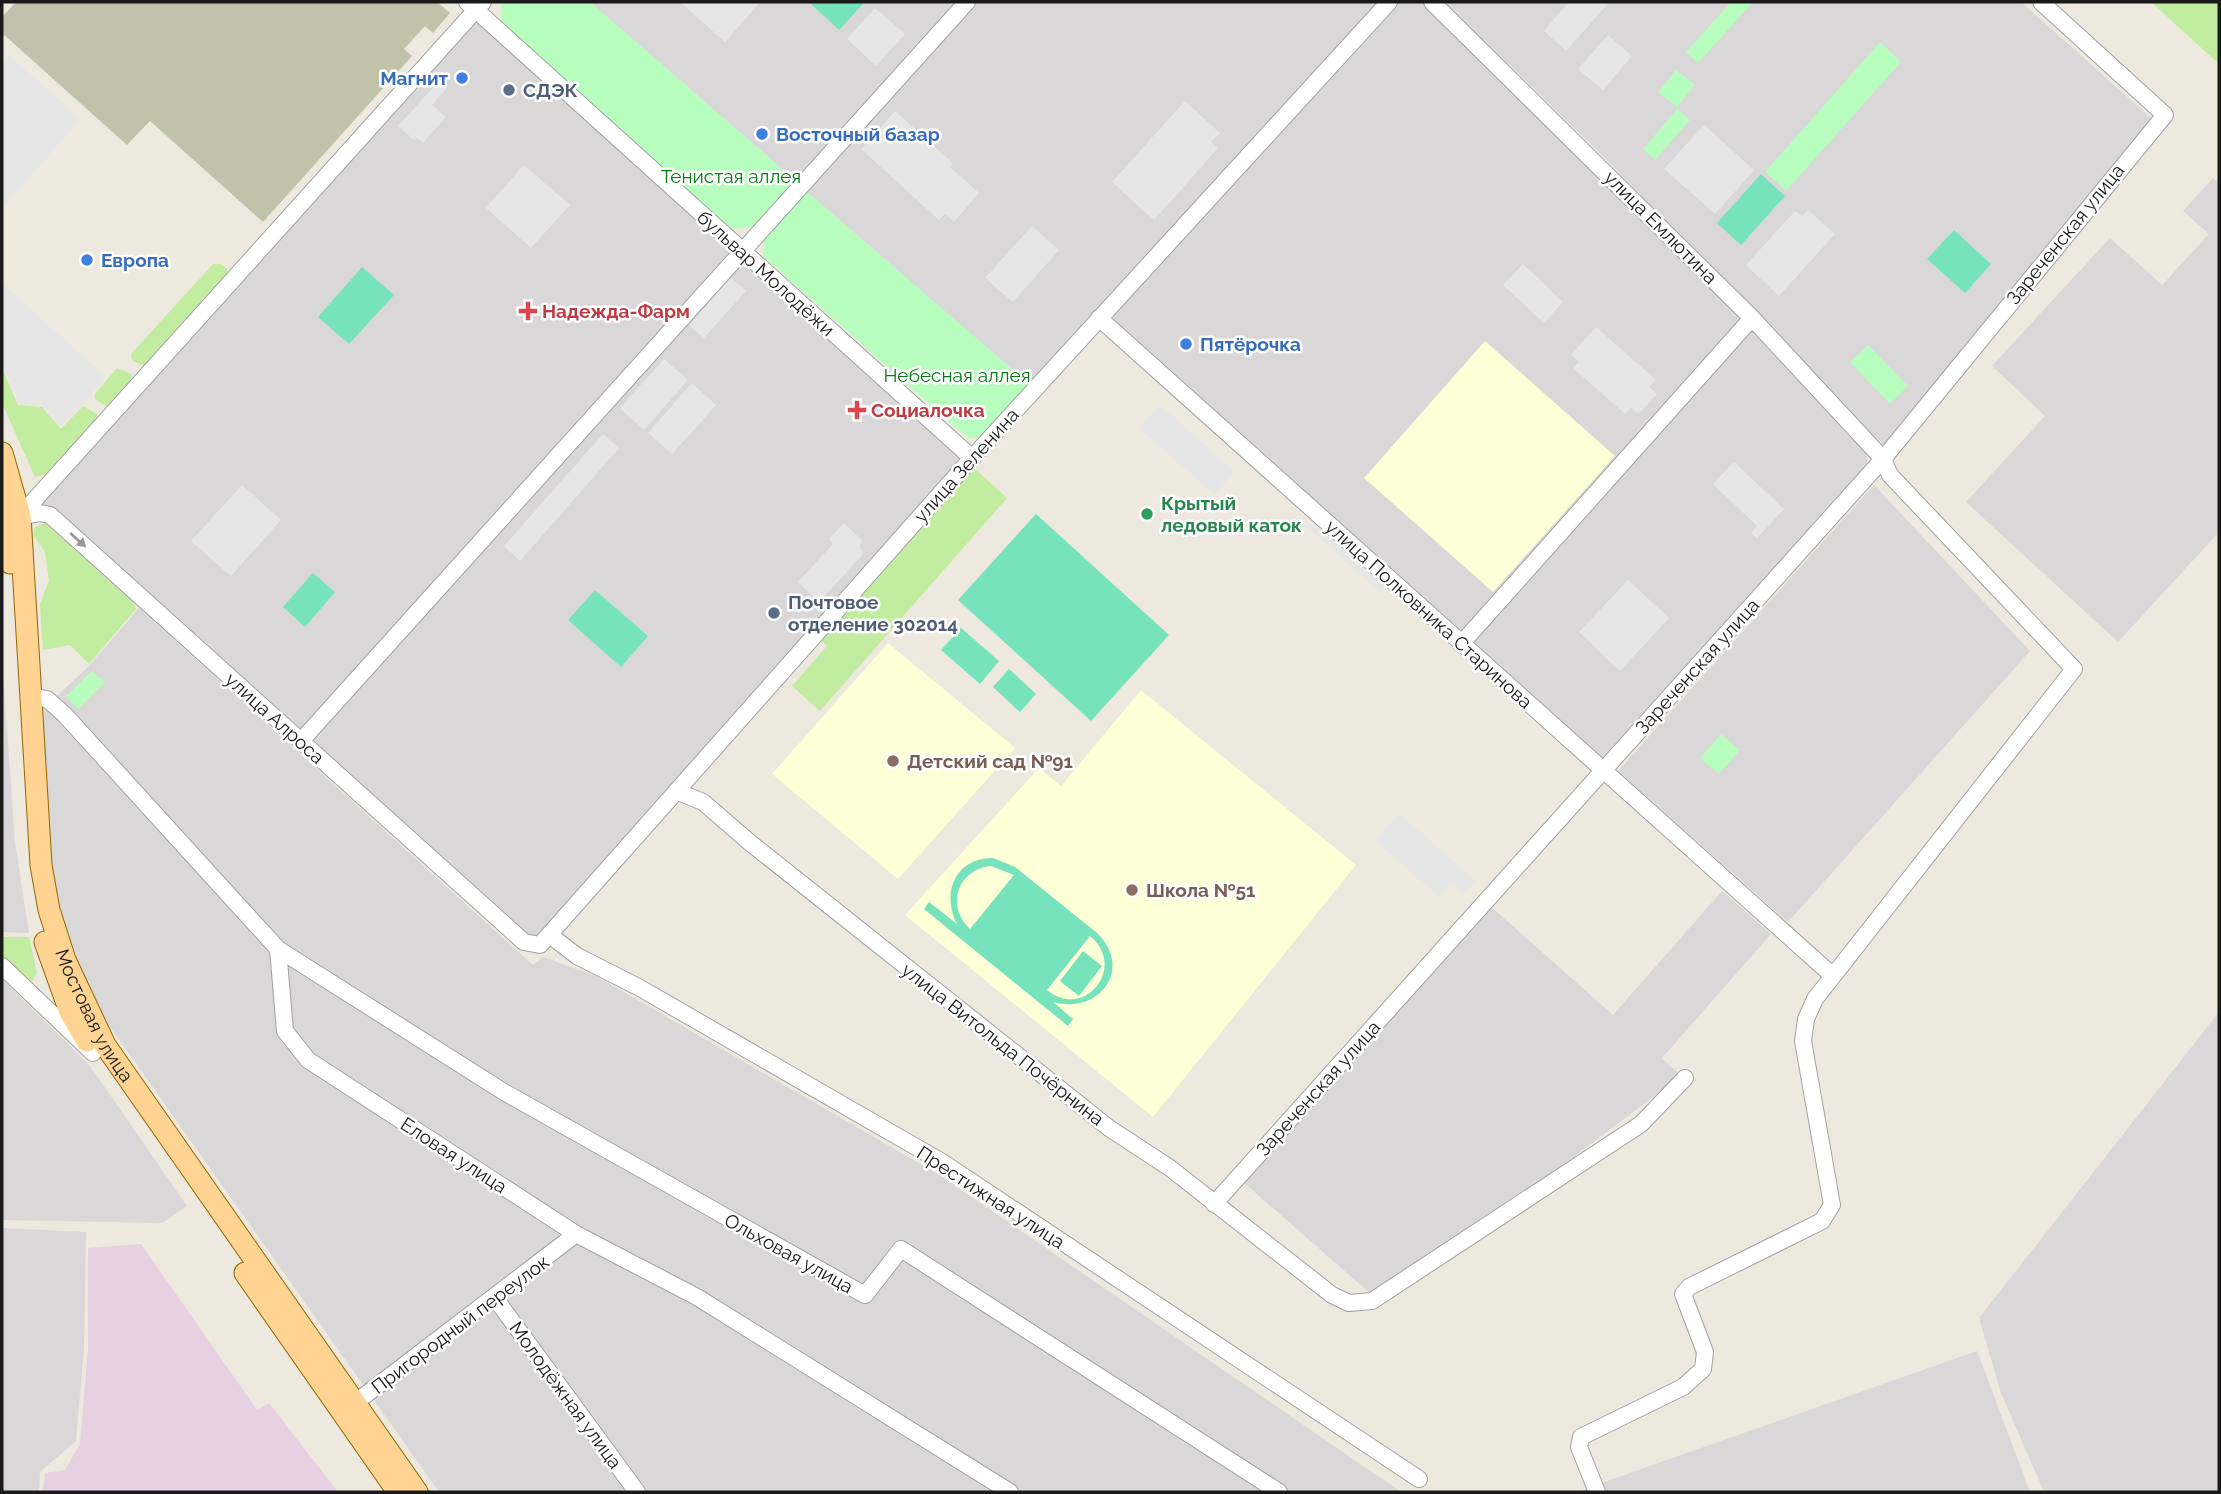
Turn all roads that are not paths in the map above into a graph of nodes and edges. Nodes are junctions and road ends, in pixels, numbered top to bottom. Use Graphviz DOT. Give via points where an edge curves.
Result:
graph roads {
  1 [pos="967,2"];
  2 [pos="1388,2"];
  3 [pos="1432,2"];
  4 [pos="2041,2"];
  5 [pos="475,4"];
  6 [pos="741,252"];
  7 [pos="1099,318"];
  8 [pos="1752,318"];
  9 [pos="2,453"];
  10 [pos="972,458"];
  11 [pos="1883,459"];
  12 [pos="9,513"];
  13 [pos="1461,644"];
  14 [pos="32,697"];
  15 [pos="301,741"];
  16 [pos="1601,771"];
  17 [pos="676,791"];
  18 [pos="551,936"];
  19 [pos="278,949"];
  20 [pos="2,966"];
  21 [pos="54,972"];
  22 [pos="1833,976"];
  23 [pos="28,990"];
  24 [pos="93,1053"];
  25 [pos="1685,1078"];
  26 [pos="1214,1204"];
  27 [pos="576,1234"];
  28 [pos="495,1298"];
  29 [pos="348,1408"];
  30 [pos="1419,1479"];
  31 [pos="398,1492"];
  32 [pos="417,1492"];
  33 [pos="637,1492"];
  34 [pos="1010,1492"];
  35 [pos="1279,1492"];
  36 [pos="1597,1492"];
  1 -- 6 [label="street"];
  2 -- 7 [label="street, улица Зеленина"];
  3 -- 8 [label="street, улица Емлютина"];
  4 -- 11 [label="street, Зареченская улица" via="2165,115"];
  5 -- 6 [label="street, бульвар Молодёжи"];
  5 -- 12 [label="street"];
  6 -- 10 [label="street, бульвар Молодёжи"];
  6 -- 15 [label="street"];
  7 -- 10 [label="street, улица Зеленина"];
  7 -- 13 [label="street, улица Полковника Старинова"];
  8 -- 11 [label="street, улица Емлютина"];
  8 -- 13 [label="street"];
  9 -- 12 [label="main road, Мостовая улица"];
  10 -- 17 [label="street, улица Зеленина"];
  11 -- 16 [label="street, Зареченская улица"];
  11 -- 22 [label="street, улица Емлютина" via="1890,475 2074,669"];
  12 -- 14 [label="main road, Мостовая улица"];
  12 -- 15 [label="street, улица Алроса, one-way" via="50,514"];
  12 -- 21 [label="main road, Мостовая улица" via="27,866"];
  13 -- 16 [label="street, улица Полковника Старинова"];
  14 -- 19 [label="street" via="47,699 64,714"];
  14 -- 29 [label="main road, Мостовая улица" via="35,803 49,910 90,1019"];
  15 -- 18 [label="street, улица Алроса" via="524,942 540,945"];
  16 -- 22 [label="street, улица Полковника Старинова"];
  16 -- 26 [label="street, Зареченская улица"];
  17 -- 18 [label="street, улица Зеленина"];
  17 -- 26 [label="street, улица Витольда Почёрнина" via="703,802 1098,1120"];
  18 -- 30 [label="street, Престижная улица" via="577,956 942,1163"];
  19 -- 27 [label="street, Еловая улица" via="285,1031 308,1060"];
  19 -- 35 [label="street, Ольховая улица" via="504,1092 865,1295 901,1250"];
  20 -- 23 [label="street"];
  21 -- 23 [label="street" via="53,982 44,992"];
  21 -- 24 [label="main road, Мостовая улица"];
  22 -- 36 [label="street" via="1815,999 1803,1041 1832,1205 1822,1221 1683,1294 1705,1352 1703,1369 1682,1387 1581,1437 1579,1447"];
  23 -- 24 [label="street"];
  24 -- 29 [label="main road, Мостовая улица"];
  25 -- 26 [label="street, улица Витольда Почёрнина" via="1641,1124 1372,1301 1349,1303 1332,1295"];
  27 -- 28 [label="street, Пригородный переулок"];
  27 -- 34 [label="street, Еловая улица" via="697,1297"];
  28 -- 29 [label="street, Пригородный переулок"];
  28 -- 33 [label="street, Молодёжная улица"];
  29 -- 31 [label="main road, Мостовая улица"];
  29 -- 32 [label="main road, Мостовая улица"];
}
